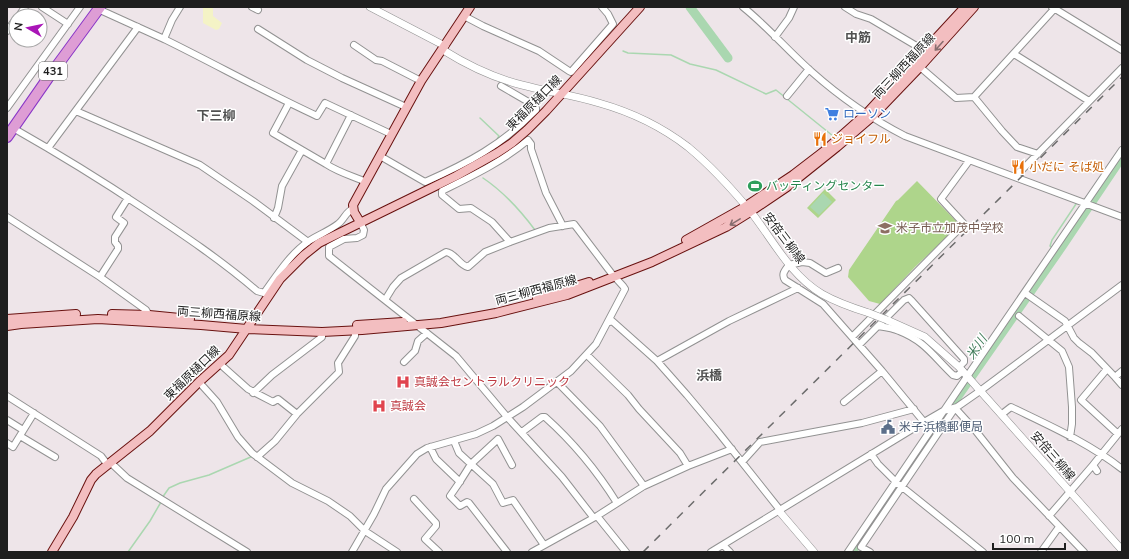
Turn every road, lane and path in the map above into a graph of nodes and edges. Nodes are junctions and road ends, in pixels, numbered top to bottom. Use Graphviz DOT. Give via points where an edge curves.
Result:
graph roads {
  1 [pos="42,7"];
  2 [pos="80,7"];
  3 [pos="180,7"];
  4 [pos="370,7"];
  5 [pos="470,7"];
  6 [pos="602,7"];
  7 [pos="640,7"];
  8 [pos="794,7"];
  9 [pos="845,7"];
  10 [pos="966,7"];
  11 [pos="974,7"];
  12 [pos="96,8"];
  13 [pos="747,8"];
  14 [pos="1054,8"];
  15 [pos="464,16"];
  16 [pos="68,24"];
  17 [pos="138,27"];
  18 [pos="258,29"];
  19 [pos="775,37"];
  20 [pos="606,38"];
  21 [pos="164,40"];
  22 [pos="354,45"];
  23 [pos="444,48"];
  24 [pos="1122,50"];
  25 [pos="925,51"];
  26 [pos="1014,54"];
  27 [pos="920,67"];
  28 [pos="1122,68"];
  29 [pos="809,69"];
  30 [pos="421,81"];
  31 [pos="501,86"];
  32 [pos="562,94"];
  33 [pos="787,96"];
  34 [pos="974,98"];
  35 [pos="1089,101"];
  36 [pos="289,103"];
  37 [pos="406,107"];
  38 [pos="7,108"];
  39 [pos="76,111"];
  40 [pos="351,115"];
  41 [pos="869,115"];
  42 [pos="9,130"];
  43 [pos="391,134"];
  44 [pos="48,148"];
  45 [pos="302,150"];
  46 [pos="1122,150"];
  47 [pos="1038,154"];
  48 [pos="380,156"];
  49 [pos="485,161"];
  50 [pos="969,161"];
  51 [pos="326,164"];
  52 [pos="1015,177"];
  53 [pos="366,182"];
  54 [pos="128,198"];
  55 [pos="1088,204"];
  56 [pos="353,209"];
  57 [pos="748,209"];
  58 [pos="7,217"];
  59 [pos="274,218"];
  60 [pos="1122,218"];
  61 [pos="360,222"];
  62 [pos="563,226"];
  63 [pos="308,242"];
  64 [pos="510,242"];
  65 [pos="789,265"];
  66 [pos="838,268"];
  67 [pos="614,275"];
  68 [pos="100,278"];
  69 [pos="1122,285"];
  70 [pos="798,288"];
  71 [pos="1027,295"];
  72 [pos="385,300"];
  73 [pos="149,315"];
  74 [pos="1019,316"];
  75 [pos="7,319"];
  76 [pos="608,322"];
  77 [pos="415,323"];
  78 [pos="7,326"];
  79 [pos="878,326"];
  80 [pos="1067,326"];
  81 [pos="249,327"];
  82 [pos="355,331"];
  83 [pos="322,332"];
  84 [pos="427,333"];
  85 [pos="852,337"];
  86 [pos="1048,340"];
  87 [pos="859,345"];
  88 [pos="587,355"];
  89 [pos="657,361"];
  90 [pos="404,362"];
  91 [pos="220,364"];
  92 [pos="1107,369"];
  93 [pos="882,371"];
  94 [pos="1122,371"];
  95 [pos="964,373"];
  96 [pos="1115,377"];
  97 [pos="198,382"];
  98 [pos="557,382"];
  99 [pos="1122,385"];
  100 [pos="978,388"];
  101 [pos="253,393"];
  102 [pos="7,396"];
  103 [pos="844,402"];
  104 [pos="954,408"];
  105 [pos="914,409"];
  106 [pos="944,411"];
  107 [pos="34,413"];
  108 [pos="297,414"];
  109 [pos="1002,414"];
  110 [pos="508,418"];
  111 [pos="7,420"];
  112 [pos="924,422"];
  113 [pos="522,432"];
  114 [pos="1120,432"];
  115 [pos="22,433"];
  116 [pos="1070,436"];
  117 [pos="454,441"];
  118 [pos="7,443"];
  119 [pos="430,447"];
  120 [pos="732,449"];
  121 [pos="871,454"];
  122 [pos="1101,454"];
  123 [pos="55,457"];
  124 [pos="257,457"];
  125 [pos="742,462"];
  126 [pos="109,463"];
  127 [pos="470,464"];
  128 [pos="512,465"];
  129 [pos="1093,465"];
  130 [pos="688,466"];
  131 [pos="1122,469"];
  132 [pos="1097,471"];
  133 [pos="460,482"];
  134 [pos="898,484"];
  135 [pos="644,486"];
  136 [pos="1070,491"];
  137 [pos="414,499"];
  138 [pos="617,503"];
  139 [pos="779,511"];
  140 [pos="1049,516"];
  141 [pos="595,517"];
  142 [pos="1059,527"];
  143 [pos="365,531"];
  144 [pos="544,545"];
  145 [pos="723,545"];
  146 [pos="859,550"];
  147 [pos="1122,550"];
  148 [pos="52,552"];
  149 [pos="247,552"];
  150 [pos="352,552"];
  151 [pos="397,552"];
  152 [pos="439,552"];
  153 [pos="507,552"];
  154 [pos="532,552"];
  155 [pos="626,552"];
  156 [pos="711,552"];
  157 [pos="730,552"];
  158 [pos="814,552"];
  159 [pos="848,552"];
  160 [pos="870,552"];
  161 [pos="983,552"];
  162 [pos="1041,552"];
  163 [pos="1083,552"];
  1 -- 16 [label="street"];
  2 -- 16 [label="street"];
  3 -- 21 [label="street"];
  4 -- 23 [label="street, 安倍三柳線"];
  5 -- 15 [label="main road"];
  6 -- 20 [label="street" via="613,24"];
  7 -- 20 [label="main road, 東福原樋口線"];
  8 -- 19 [label="street"];
  9 -- 25 [label="street" via="871,19"];
  10 -- 25 [label="main road, 両三柳西福原線"];
  11 -- 27 [label="main road, 両三柳西福原線, one-way"];
  12 -- 17 [label="street"];
  12 -- 42 [label="highway, 431"];
  13 -- 19 [label="street"];
  14 -- 24 [label="street"];
  14 -- 26 [label="street"];
  15 -- 20 [label="street" via="539,50 571,72"];
  15 -- 23 [label="main road"];
  16 -- 38 [label="street"];
  17 -- 21 [label="street"];
  17 -- 39 [label="street"];
  18 -- 37 [label="street" via="307,60"];
  19 -- 29 [label="street"];
  20 -- 32 [label="main road, 東福原樋口線"];
  21 -- 36 [label="street"];
  22 -- 30 [label="street" via="376,60"];
  23 -- 30 [label="main road"];
  23 -- 32 [label="street, 安倍三柳線" via="494,76"];
  25 -- 41 [label="main road, 両三柳西福原線"];
  26 -- 34 [label="street"];
  26 -- 35 [label="street"];
  27 -- 34 [label="street" via="956,98"];
  27 -- 41 [label="main road, 両三柳西福原線"];
  28 -- 35 [label="street"];
  29 -- 33 [label="street"];
  29 -- 41 [label="street"];
  30 -- 37 [label="main road"];
  31 -- 49 [label="street" via="535,105 536,110 492,148"];
  32 -- 49 [label="main road, 東福原樋口線" via="527,130"];
  32 -- 57 [label="street, 安倍三柳線" via="624,111 665,132 697,155"];
  34 -- 47 [label="street" via="1017,147"];
  35 -- 47 [label="street"];
  36 -- 40 [label="street" via="317,116 325,103"];
  36 -- 45 [label="street" via="273,133"];
  37 -- 43 [label="main road"];
  39 -- 44 [label="street"];
  39 -- 59 [label="street" via="200,165"];
  40 -- 43 [label="street"];
  40 -- 51 [label="street"];
  41 -- 50 [label="street" via="905,136"];
  41 -- 57 [label="main road, 両三柳西福原線" via="837,147 797,179"];
  42 -- 44 [label="street"];
  43 -- 48 [label="main road"];
  44 -- 54 [label="street"];
  45 -- 51 [label="street"];
  45 -- 59 [label="street" via="282,186"];
  46 -- 55 [label="street"];
  47 -- 52 [label="street"];
  48 -- 49 [label="street" via="425,182"];
  48 -- 53 [label="main road"];
  49 -- 61 [label="main road, 東福原樋口線"];
  49 -- 62 [label="street" via="516,150 528,140 546,193"];
  49 -- 64 [label="street" via="442,191 442,195 459,208 471,208 492,222"];
  50 -- 52 [label="street"];
  50 -- 85 [label="street" via="941,199 964,224"];
  51 -- 53 [label="street"];
  52 -- 55 [label="street"];
  53 -- 56 [label="main road"];
  54 -- 63 [label="street" via="195,242 257,291 264,293 283,266"];
  54 -- 68 [label="street" via="116,217 124,223 115,238 118,249"];
  55 -- 60 [label="street"];
  55 -- 71 [label="street"];
  56 -- 61 [label="main road"];
  56 -- 63 [label="street" via="339,224"];
  57 -- 65 [label="street, 安倍三柳線"];
  57 -- 67 [label="main road, 両三柳西福原線" via="726,227"];
  58 -- 68 [label="street"];
  59 -- 63 [label="street"];
  61 -- 72 [label="street" via="364,230 363,235 344,239 329,247 329,256"];
  61 -- 81 [label="main road, 東福原樋口線" via="319,243 299,259 280,279"];
  62 -- 64 [label="street" via="549,228"];
  62 -- 67 [label="street" via="574,224"];
  64 -- 72 [label="street" via="485,252 468,267 446,252 401,278"];
  65 -- 66 [label="street" via="810,263 826,273"];
  65 -- 70 [label="street" via="783,277"];
  65 -- 95 [label="street, 安倍三柳線, bridge" via="821,293 925,337"];
  67 -- 76 [label="street" via="624,289"];
  67 -- 77 [label="main road, 両三柳西福原線" via="567,295 534,304 441,323"];
  68 -- 73 [label="street" via="146,310"];
  69 -- 80 [label="street"];
  70 -- 85 [label="street" via="823,304"];
  70 -- 89 [label="street" via="729,321"];
  71 -- 80 [label="street" via="1065,321"];
  71 -- 95 [label="street"];
  72 -- 77 [label="street"];
  73 -- 75 [label="main road, 両三柳西福原線" via="69,315"];
  73 -- 81 [label="main road, 両三柳西福原線"];
  74 -- 86 [label="street"];
  76 -- 88 [label="street"];
  76 -- 89 [label="street" via="611,320"];
  77 -- 81 [label="main road, 両三柳西福原線"];
  77 -- 82 [label="main road, 両三柳西福原線"];
  77 -- 84 [label="street"];
  78 -- 81 [label="main road, 両三柳西福原線" via="98,319"];
  79 -- 87 [label="street"];
  79 -- 95 [label="street" via="898,330 921,343 953,375"];
  79 -- 95 [label="street" via="904,300 912,300 964,359"];
  80 -- 86 [label="street"];
  80 -- 92 [label="street" via="1074,338"];
  81 -- 83 [label="main road, 両三柳西福原線"];
  81 -- 91 [label="main road, 東福原樋口線"];
  82 -- 83 [label="main road, 両三柳西福原線"];
  82 -- 108 [label="street" via="355,336 338,363 339,370"];
  83 -- 101 [label="street" via="322,337 272,375"];
  84 -- 90 [label="street" via="418,341 414,352"];
  84 -- 110 [label="street" via="460,360"];
  85 -- 87 [label="street"];
  86 -- 100 [label="street"];
  86 -- 116 [label="street" via="1062,351 1069,367 1072,406"];
  87 -- 93 [label="street"];
  88 -- 98 [label="street"];
  88 -- 130 [label="street" via="680,452"];
  89 -- 120 [label="street"];
  91 -- 97 [label="main road, 東福原樋口線"];
  91 -- 101 [label="street"];
  92 -- 96 [label="street"];
  92 -- 114 [label="street" via="1081,400"];
  93 -- 103 [label="street"];
  93 -- 105 [label="street"];
  94 -- 96 [label="street"];
  95 -- 100 [label="street, 安倍三柳線"];
  95 -- 106 [label="street"];
  96 -- 99 [label="street"];
  97 -- 124 [label="street" via="217,402 238,437"];
  97 -- 126 [label="main road, 東福原樋口線" via="150,431"];
  98 -- 110 [label="street"];
  98 -- 135 [label="street" via="600,426"];
  100 -- 104 [label="street"];
  100 -- 109 [label="street, 安倍三柳線"];
  101 -- 108 [label="street" via="273,402 278,399"];
  102 -- 107 [label="street"];
  104 -- 106 [label="street"];
  104 -- 134 [label="street"];
  104 -- 140 [label="street"];
  105 -- 112 [label="street"];
  105 -- 125 [label="street" via="862,423 760,442"];
  106 -- 112 [label="street"];
  106 -- 134 [label="street"];
  107 -- 115 [label="street"];
  107 -- 126 [label="street"];
  108 -- 124 [label="street" via="275,441"];
  109 -- 116 [label="street" via="1011,407"];
  109 -- 136 [label="street, 安倍三柳線"];
  110 -- 113 [label="street"];
  110 -- 117 [label="street" via="476,434"];
  111 -- 115 [label="street"];
  112 -- 121 [label="street"];
  113 -- 138 [label="street" via="545,417 577,450"];
  113 -- 141 [label="street"];
  114 -- 122 [label="street"];
  115 -- 118 [label="street" via="13,447"];
  115 -- 123 [label="street"];
  116 -- 122 [label="street"];
  117 -- 119 [label="street"];
  117 -- 127 [label="street" via="459,453"];
  119 -- 133 [label="street" via="436,459"];
  119 -- 143 [label="street" via="417,454 389,485"];
  120 -- 125 [label="street"];
  120 -- 130 [label="street"];
  121 -- 134 [label="street"];
  121 -- 139 [label="street"];
  122 -- 129 [label="street"];
  122 -- 131 [label="street"];
  124 -- 143 [label="street" via="292,482 350,516"];
  125 -- 139 [label="street"];
  126 -- 148 [label="main road, 東福原樋口線" via="91,480"];
  126 -- 149 [label="street" via="127,478"];
  127 -- 128 [label="street" via="498,439"];
  127 -- 133 [label="street"];
  127 -- 144 [label="street" via="493,484 503,504 513,500"];
  129 -- 132 [label="street"];
  129 -- 136 [label="street"];
  130 -- 135 [label="street"];
  133 -- 153 [label="street" via="450,496 460,506 469,503"];
  134 -- 146 [label="street"];
  134 -- 159 [label="street"];
  134 -- 161 [label="street"];
  135 -- 138 [label="street"];
  136 -- 140 [label="street"];
  136 -- 147 [label="street, 安倍三柳線"];
  137 -- 152 [label="street" via="436,523 425,539"];
  138 -- 141 [label="street"];
  139 -- 145 [label="street"];
  139 -- 158 [label="street"];
  140 -- 142 [label="street"];
  141 -- 144 [label="street"];
  141 -- 155 [label="street"];
  142 -- 162 [label="street"];
  142 -- 163 [label="street"];
  143 -- 150 [label="street"];
  143 -- 151 [label="street"];
  144 -- 154 [label="street"];
  145 -- 156 [label="street"];
  145 -- 157 [label="street"];
  146 -- 160 [label="street"];
}
